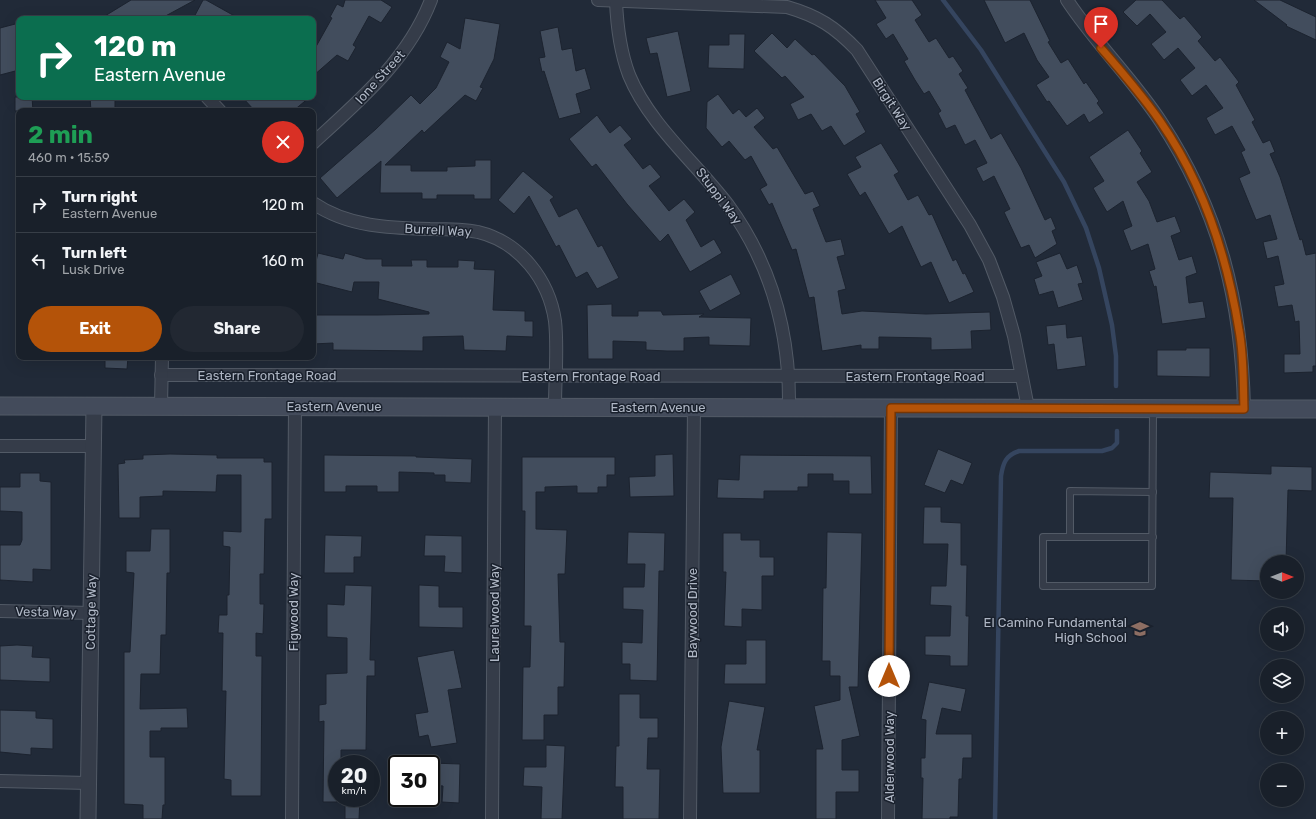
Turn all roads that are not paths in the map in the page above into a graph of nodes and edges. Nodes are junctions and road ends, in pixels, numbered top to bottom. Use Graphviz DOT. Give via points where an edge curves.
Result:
graph roads {
  1 [pos="431,0"];
  2 [pos="598,0"];
  3 [pos="1067,0"];
  4 [pos="616,1"];
  5 [pos="210,100"];
  6 [pos="217,108"];
  7 [pos="316,140"];
  8 [pos="316,205"];
  9 [pos="162,360"];
  10 [pos="555,374"];
  11 [pos="162,375"];
  12 [pos="789,376"];
  13 [pos="1021,376"];
  14 [pos="161,405"];
  15 [pos="0,406"];
  16 [pos="94,406"];
  17 [pos="295,406"];
  18 [pos="495,406"];
  19 [pos="555,406"];
  20 [pos="694,407"];
  21 [pos="790,407"];
  22 [pos="891,408"];
  23 [pos="1028,408"];
  24 [pos="1153,408"];
  25 [pos="1244,409"];
  26 [pos="1316,409"];
  27 [pos="0,446"];
  28 [pos="94,446"];
  29 [pos="1153,492"];
  30 [pos="1070,537"];
  31 [pos="1153,537"];
  32 [pos="0,611"];
  33 [pos="91,613"];
  34 [pos="0,781"];
  35 [pos="89,783"];
  36 [pos="88,819"];
  37 [pos="292,819"];
  38 [pos="492,819"];
  39 [pos="690,819"];
  40 [pos="888,819"];
  1 -- 7 [label="street, Ione Street" via="417,32 396,62 353,107"];
  2 -- 4 [label="street, Birgit Way"];
  3 -- 25 [label="street" via="1101,48 1161,122 1179,151 1202,198 1230,280 1240,331"];
  4 -- 12 [label="street, Stuppi Way" via="621,46 630,77 642,100 728,206 757,252 780,314"];
  4 -- 13 [label="street, Birgit Way" via="787,7 826,22 843,34 882,88 970,225 989,260 1014,336"];
  5 -- 6 [label="street"];
  8 -- 10 [label="street, Burrell Way" via="338,216 360,223 395,229 456,229 478,232 498,239 516,250 539,276 551,302 555,322"];
  9 -- 11 [label="street"];
  10 -- 11 [label="street, Eastern Frontage Road"];
  10 -- 12 [label="street, Eastern Frontage Road"];
  10 -- 19 [label="street, Burrell Way"];
  11 -- 14 [label="street"];
  12 -- 13 [label="street, Eastern Frontage Road"];
  12 -- 21 [label="street, Stuppi Way"];
  13 -- 23 [label="street, Birgit Way"];
  14 -- 16 [label="main road, Eastern Avenue"];
  14 -- 17 [label="main road, Eastern Avenue"];
  15 -- 16 [label="main road, Eastern Avenue"];
  16 -- 28 [label="street, Cottage Way"];
  17 -- 18 [label="main road, Eastern Avenue"];
  17 -- 37 [label="street, Figwood Way"];
  18 -- 19 [label="main road, Eastern Avenue"];
  18 -- 38 [label="street, Laurelwood Way"];
  19 -- 20 [label="main road, Eastern Avenue"];
  20 -- 21 [label="main road, Eastern Avenue"];
  20 -- 39 [label="street, Baywood Drive"];
  21 -- 22 [label="main road, Eastern Avenue"];
  22 -- 23 [label="main road, Eastern Avenue"];
  22 -- 40 [label="street, Alderwood Way"];
  23 -- 24 [label="main road, Eastern Avenue"];
  24 -- 25 [label="main road, Eastern Avenue"];
  24 -- 29 [label="lane"];
  25 -- 26 [label="main road, Eastern Avenue"];
  27 -- 28 [label="street"];
  28 -- 33 [label="street, Cottage Way"];
  29 -- 30 [label="lane" via="1070,491"];
  29 -- 31 [label="lane"];
  30 -- 31 [label="lane"];
  30 -- 31 [label="lane" via="1043,537 1043,586 1152,586"];
  32 -- 33 [label="street, Vesta Way"];
  33 -- 35 [label="street, Cottage Way"];
  34 -- 35 [label="street"];
  35 -- 36 [label="street, Cottage Way"];
}
